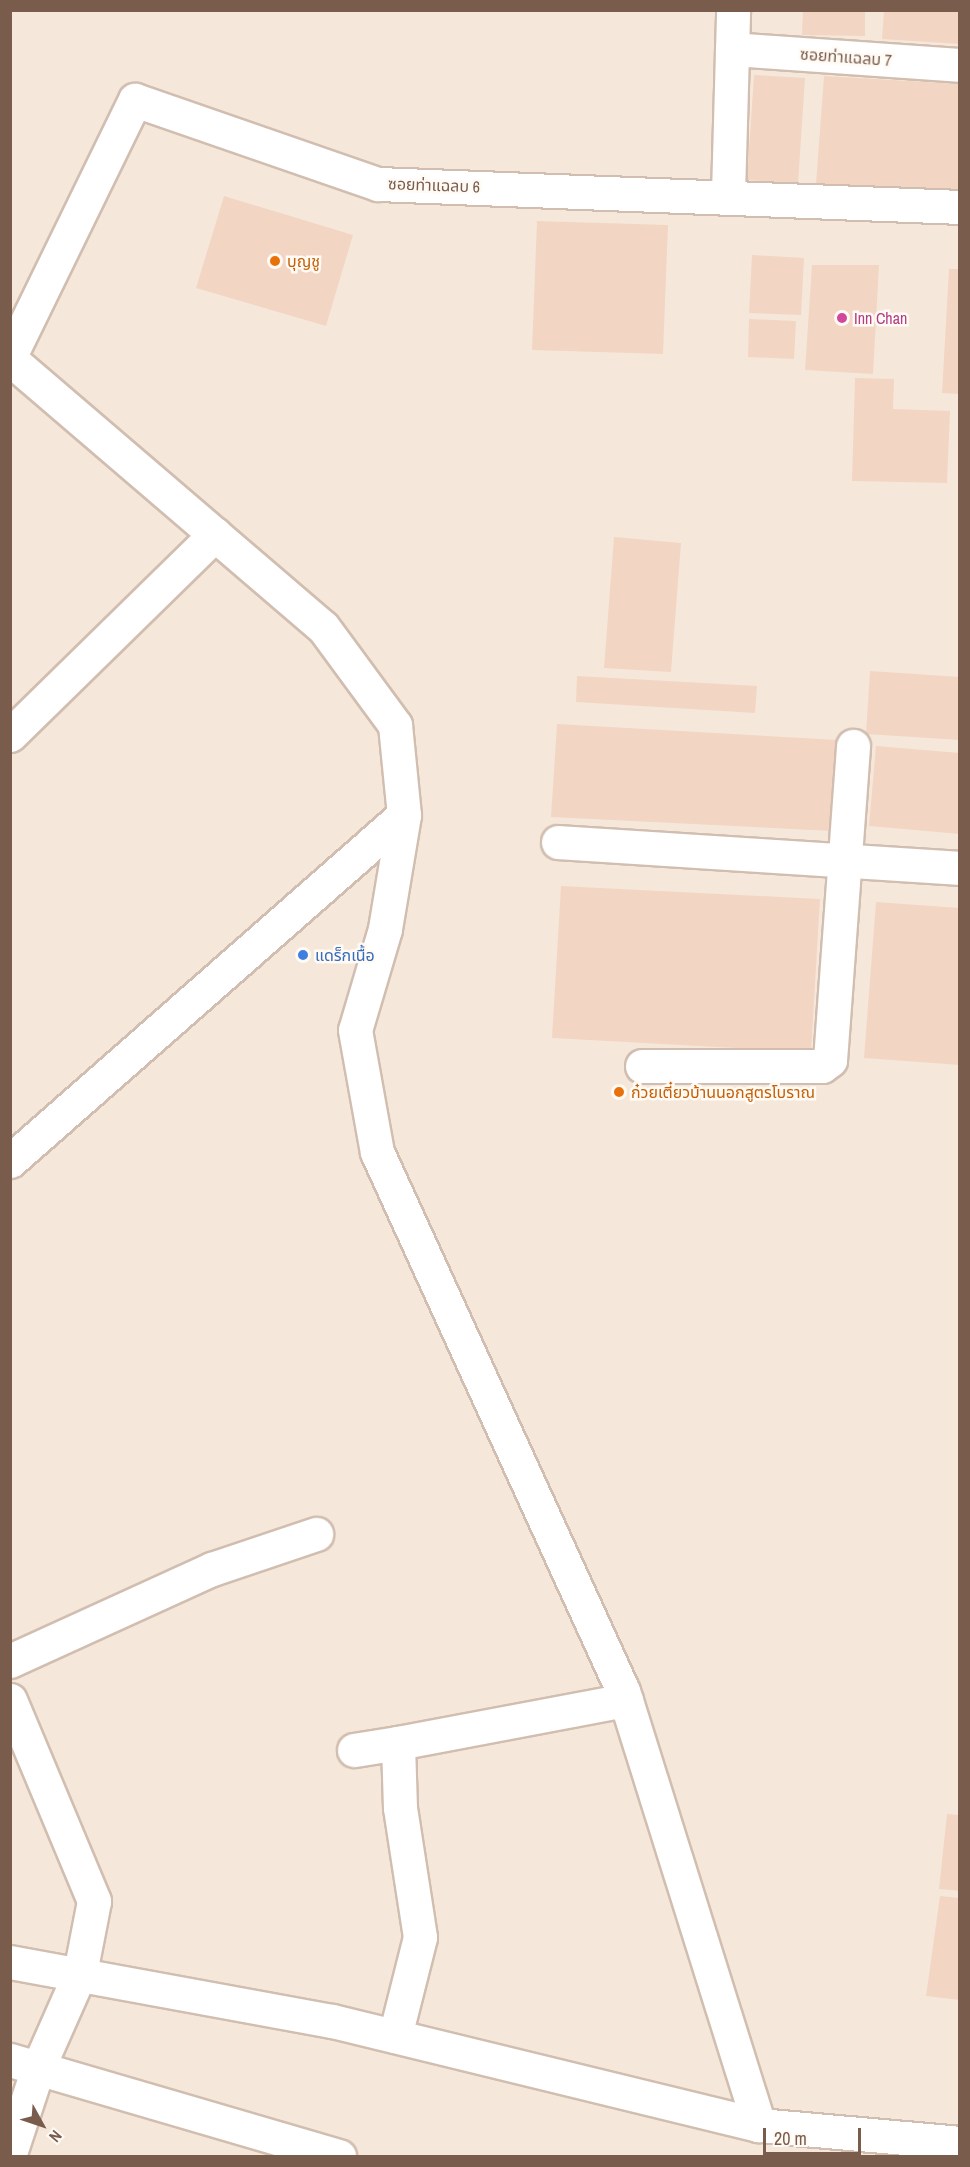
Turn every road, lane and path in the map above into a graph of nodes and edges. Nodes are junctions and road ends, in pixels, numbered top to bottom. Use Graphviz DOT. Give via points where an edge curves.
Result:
graph roads {
  1 [pos="733,10"];
  2 [pos="732,49"];
  3 [pos="960,65"];
  4 [pos="728,194"];
  5 [pos="960,207"];
  6 [pos="10,357"];
  7 [pos="215,534"];
  8 [pos="10,735"];
  9 [pos="853,746"];
  10 [pos="404,815"];
  11 [pos="558,842"];
  12 [pos="845,860"];
  13 [pos="960,867"];
  14 [pos="642,1066"];
  15 [pos="10,1161"];
  16 [pos="316,1534"];
  17 [pos="10,1661"];
  18 [pos="10,1700"];
  19 [pos="626,1700"];
  20 [pos="398,1743"];
  21 [pos="354,1750"];
  22 [pos="10,1962"];
  23 [pos="80,1973"];
  24 [pos="395,2036"];
  25 [pos="24,2064"];
  26 [pos="759,2125"];
  27 [pos="960,2144"];
  28 [pos="270,2147"];
  29 [pos="917,2148"];
  30 [pos="10,2153"];
  31 [pos="339,2157"];
  1 -- 2 [label="street"];
  2 -- 3 [label="street, ซอยท่าแฉลบ 7"];
  2 -- 4 [label="street"];
  4 -- 5 [label="street, ซอยท่าแฉลบ 6"];
  4 -- 6 [label="street, ซอยท่าแฉลบ 6" via="378,184 135,100"];
  6 -- 7 [label="street"];
  7 -- 8 [label="street"];
  7 -- 10 [label="street" via="323,627 395,725"];
  9 -- 12 [label="street"];
  10 -- 15 [label="street"];
  10 -- 19 [label="street" via="385,929 356,1030 377,1152"];
  11 -- 12 [label="street"];
  12 -- 13 [label="street"];
  12 -- 14 [label="street" via="828,1063"];
  16 -- 17 [label="street" via="212,1569"];
  18 -- 23 [label="street" via="94,1901"];
  19 -- 20 [label="street"];
  19 -- 26 [label="street"];
  20 -- 21 [label="street"];
  20 -- 24 [label="street" via="400,1808 420,1937"];
  22 -- 23 [label="street"];
  23 -- 24 [label="street"];
  23 -- 25 [label="street"];
  24 -- 26 [label="street"];
  25 -- 28 [label="street"];
  25 -- 30 [label="street"];
  26 -- 29 [label="street"];
  27 -- 29 [label="street"];
  28 -- 31 [label="street"];
}
